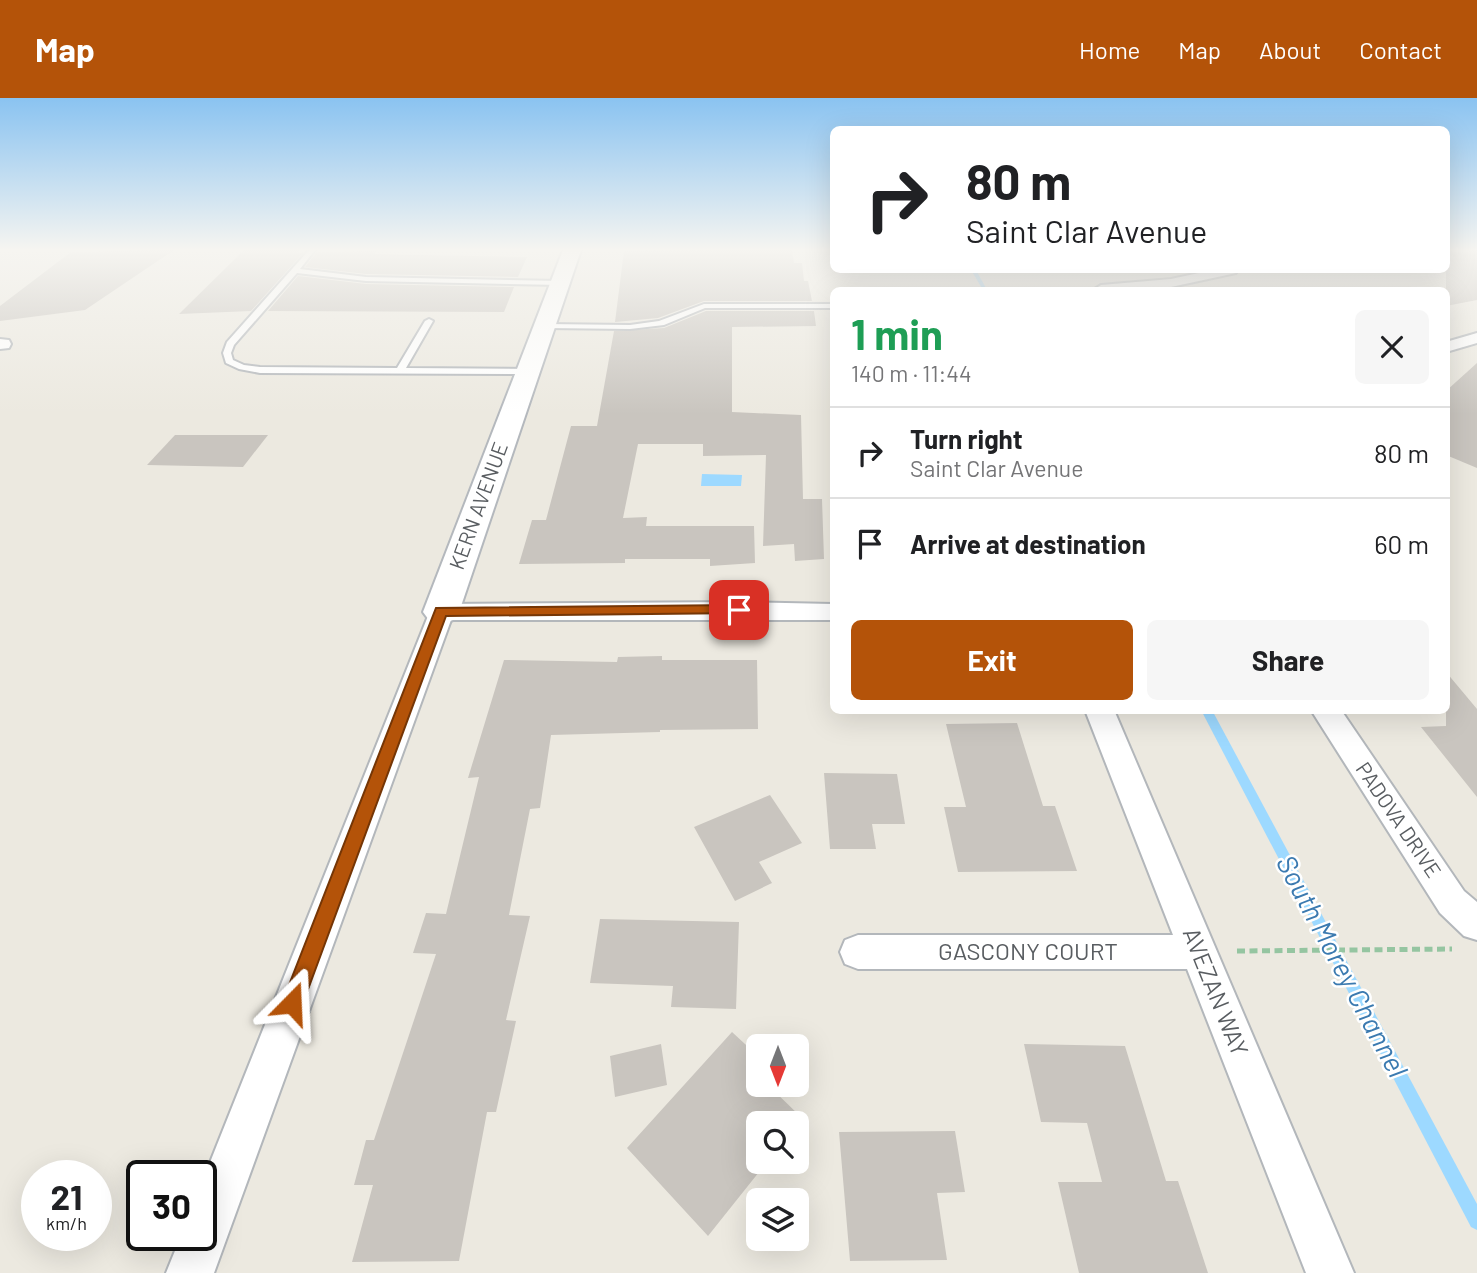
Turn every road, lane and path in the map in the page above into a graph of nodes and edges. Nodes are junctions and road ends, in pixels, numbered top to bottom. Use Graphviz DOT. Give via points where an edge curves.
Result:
graph roads {
  1 [pos="265,305"];
  2 [pos="553,305"];
  3 [pos="830,306"];
  4 [pos="429,321"];
  5 [pos="546,326"];
  6 [pos="1477,338"];
  7 [pos="1450,345"];
  8 [pos="400,370"];
  9 [pos="529,371"];
  10 [pos="441,612"];
  11 [pos="830,612"];
  12 [pos="1101,714"];
  13 [pos="1328,714"];
  14 [pos="1470,936"];
  15 [pos="858,951"];
  16 [pos="1198,951"];
  17 [pos="190,1273"];
  18 [pos="1330,1273"];
  1 -- 8 [label="lane" via="230,344 229,361 260,370"];
  2 -- 5 [label="street, KERN AVENUE"];
  3 -- 5 [label="lane" via="704,306 661,323 630,327"];
  4 -- 8 [label="lane"];
  5 -- 9 [label="street, KERN AVENUE"];
  6 -- 7 [label="street"];
  8 -- 9 [label="lane"];
  9 -- 10 [label="street, KERN AVENUE"];
  10 -- 11 [label="street"];
  10 -- 17 [label="street, KERN AVENUE"];
  12 -- 16 [label="street, AVEZAN WAY"];
  13 -- 14 [label="street, PADOVA DRIVE"];
  14 -- 16 [label="path" via="1438,951"];
  15 -- 16 [label="street, GASCONY COURT"];
  16 -- 18 [label="street, AVEZAN WAY"];
}
